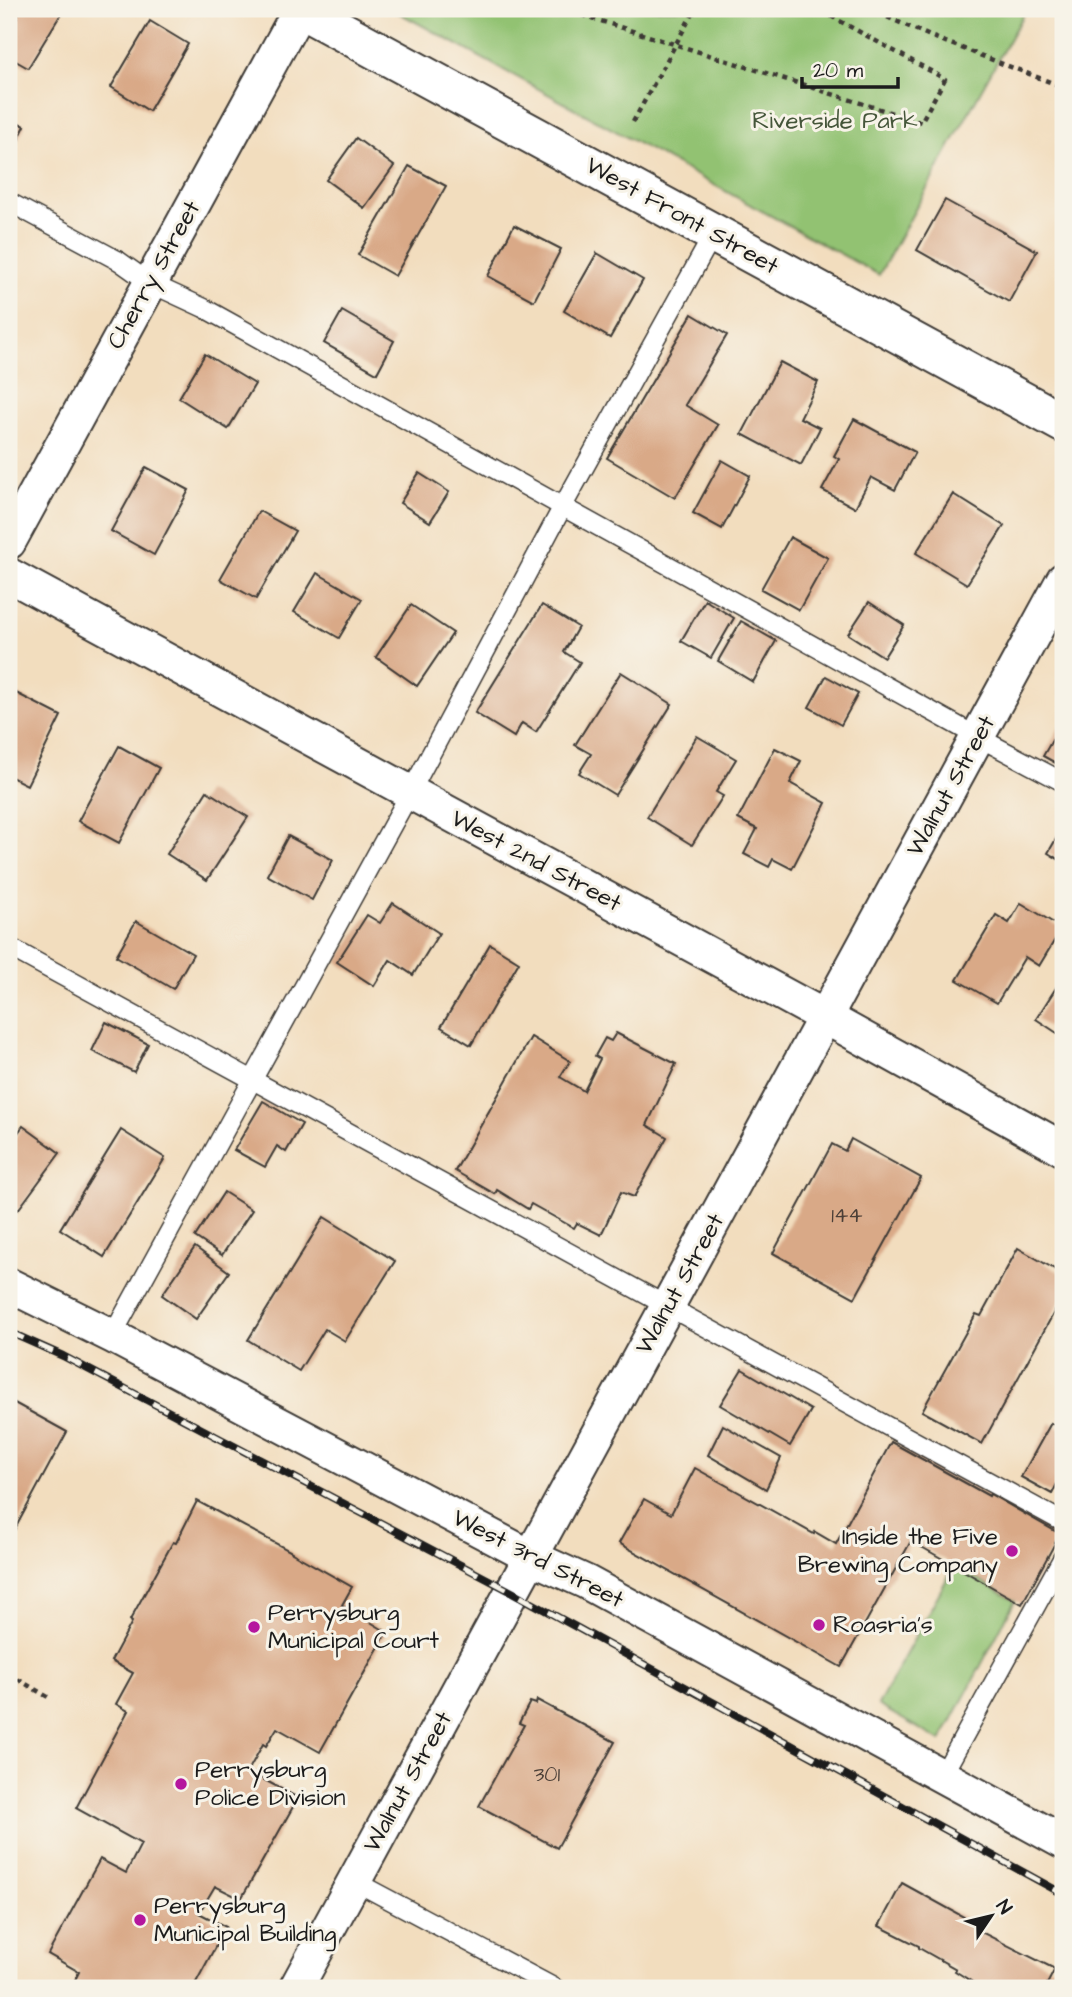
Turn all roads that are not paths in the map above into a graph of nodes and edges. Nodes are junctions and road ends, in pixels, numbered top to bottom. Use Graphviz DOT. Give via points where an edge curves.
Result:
graph roads {
  1 [pos="300,9"];
  2 [pos="9,202"];
  3 [pos="714,233"];
  4 [pos="150,283"];
  5 [pos="1063,423"];
  6 [pos="563,506"];
  7 [pos="9,542"];
  8 [pos="9,575"];
  9 [pos="1063,580"];
  10 [pos="978,737"];
  11 [pos="1063,782"];
  12 [pos="410,793"];
  13 [pos="9,947"];
  14 [pos="825,1017"];
  15 [pos="253,1080"];
  16 [pos="1063,1149"];
  17 [pos="9,1285"];
  18 [pos="668,1306"];
  19 [pos="113,1336"];
  20 [pos="1063,1522"];
  21 [pos="531,1557"];
  22 [pos="1063,1557"];
  23 [pos="942,1776"];
  24 [pos="1063,1842"];
  25 [pos="355,1881"];
  26 [pos="296,1988"];
  27 [pos="555,1988"];
  1 -- 3 [label="main road, West Front Street"];
  1 -- 4 [label="street, Cherry Street"];
  2 -- 4 [label="lane" via="119,261"];
  3 -- 5 [label="main road, West Front Street"];
  3 -- 6 [label="lane"];
  4 -- 6 [label="lane" via="204,308"];
  4 -- 7 [label="street, Cherry Street"];
  6 -- 10 [label="lane"];
  6 -- 12 [label="lane"];
  8 -- 12 [label="street, West 2nd Street"];
  9 -- 10 [label="street, Walnut Street"];
  10 -- 11 [label="lane"];
  10 -- 14 [label="street, Walnut Street"];
  12 -- 14 [label="street, West 2nd Street"];
  12 -- 15 [label="lane"];
  13 -- 15 [label="lane"];
  14 -- 16 [label="street, West 2nd Street"];
  14 -- 18 [label="street, Walnut Street"];
  15 -- 18 [label="lane"];
  15 -- 19 [label="lane"];
  17 -- 19 [label="street, West 3rd Street"];
  18 -- 20 [label="lane"];
  18 -- 21 [label="street, Walnut Street"];
  19 -- 21 [label="street, West 3rd Street"];
  21 -- 23 [label="street, West 3rd Street"];
  21 -- 25 [label="street, Walnut Street"];
  22 -- 23 [label="lane"];
  23 -- 24 [label="street, West 3rd Street"];
  25 -- 26 [label="street, Walnut Street"];
  25 -- 27 [label="lane"];
}
